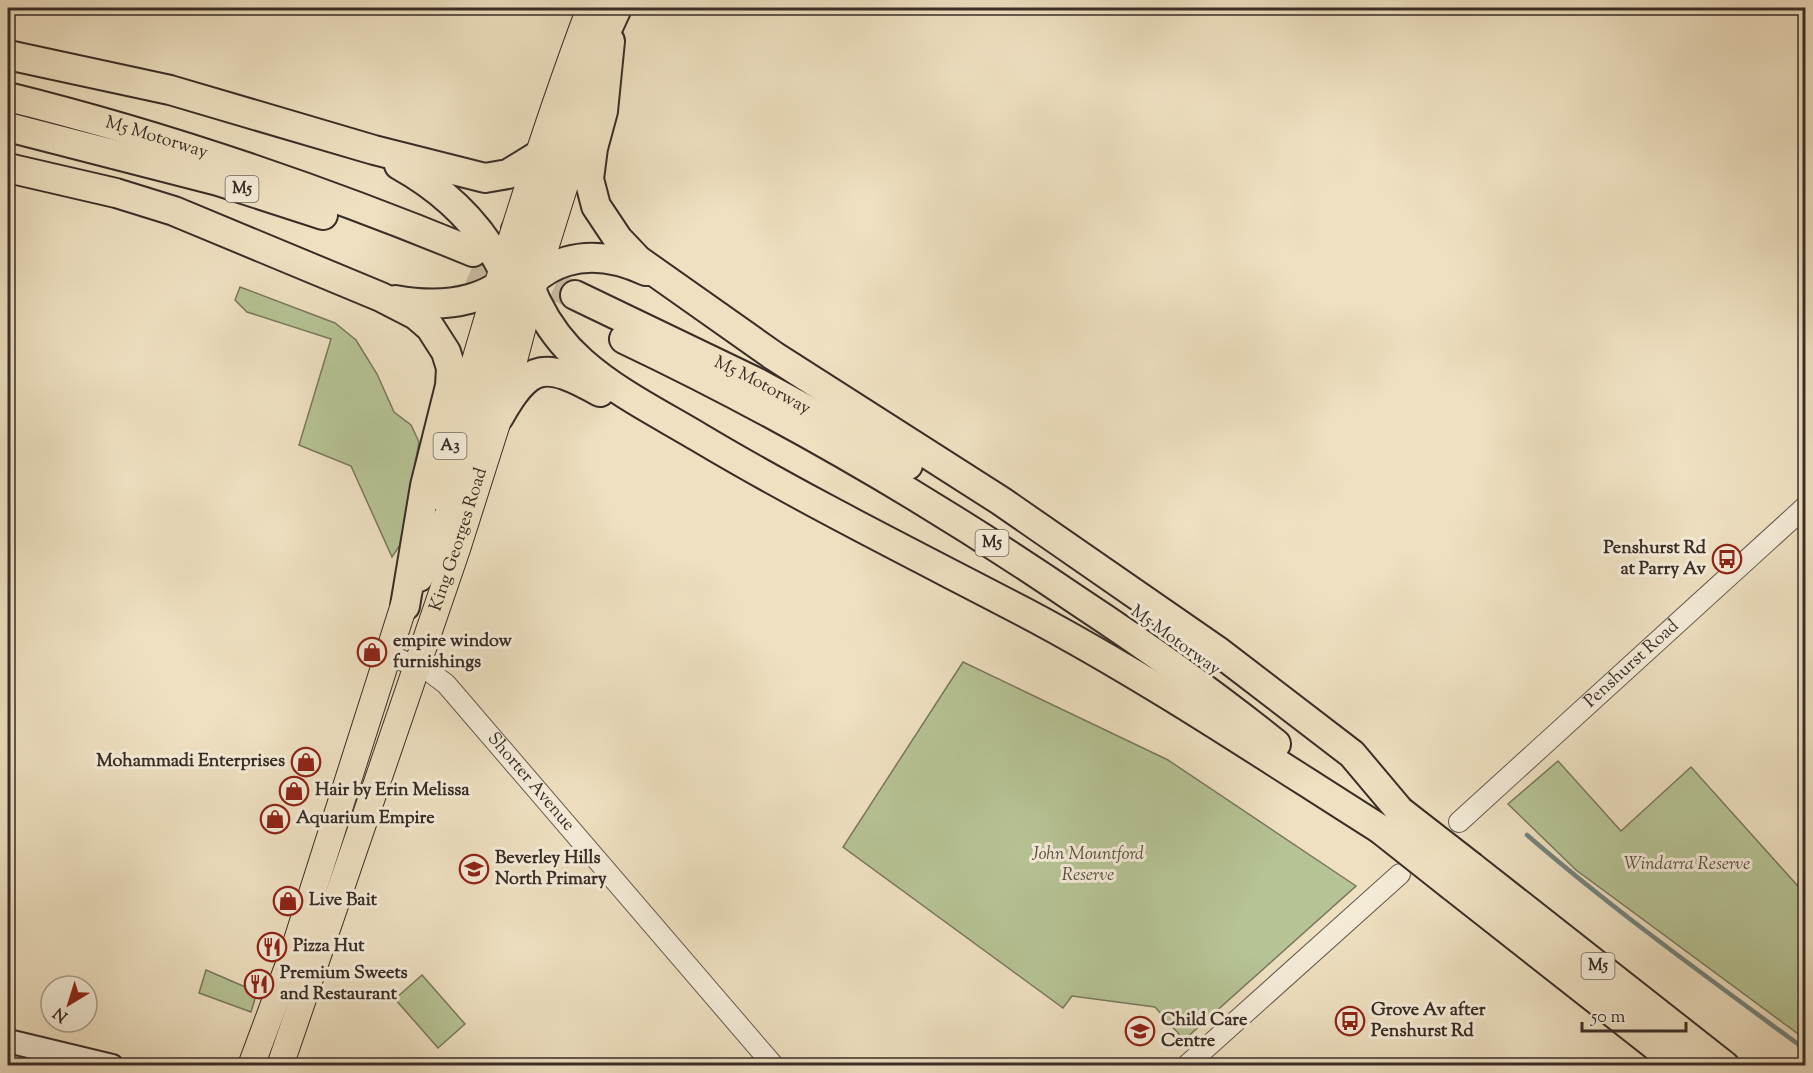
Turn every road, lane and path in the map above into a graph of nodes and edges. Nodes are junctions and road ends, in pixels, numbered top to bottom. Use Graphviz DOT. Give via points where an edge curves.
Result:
graph roads {
  1 [pos="590,8"];
  2 [pos="619,8"];
  3 [pos="610,41"];
  4 [pos="8,55"];
  5 [pos="8,96"];
  6 [pos="8,127"];
  7 [pos="374,150"];
  8 [pos="539,155"];
  9 [pos="8,168"];
  10 [pos="516,230"];
  11 [pos="661,278"];
  12 [pos="518,281"];
  13 [pos="381,297"];
  14 [pos="572,304"];
  15 [pos="519,337"];
  16 [pos="499,417"];
  17 [pos="759,474"];
  18 [pos="1806,506"];
  19 [pos="405,606"];
  20 [pos="389,655"];
  21 [pos="416,666"];
  22 [pos="1390,820"];
  23 [pos="1459,822"];
  24 [pos="1400,874"];
  25 [pos="1462,877"];
  26 [pos="8,1041"];
  27 [pos="112,1065"];
  28 [pos="250,1065"];
  29 [pos="280,1065"];
  30 [pos="774,1065"];
  31 [pos="1186,1065"];
  32 [pos="1682,1065"];
  33 [pos="1725,1065"];
  1 -- 8 [label="highway"];
  2 -- 3 [label="highway"];
  2 -- 12 [label="highway" via="573,103"];
  3 -- 11 [label="highway" via="590,184 596,206 618,239"];
  3 -- 12 [label="highway"];
  4 -- 7 [label="highway" via="170,90"];
  5 -- 6 [label="highway, M5 Motorway / M5" via="186,147 414,228 472,261 228,185"];
  7 -- 8 [label="highway" via="485,178 508,174"];
  7 -- 12 [label="highway" via="428,182 459,207"];
  8 -- 10 [label="highway"];
  9 -- 13 [label="highway" via="174,211"];
  10 -- 12 [label="highway"];
  11 -- 12 [label="highway" via="610,258 586,258 561,261"];
  11 -- 22 [label="highway, M5" via="862,414 1002,501 1219,652 1352,754"];
  12 -- 13 [label="highway" via="473,300 437,304"];
  12 -- 15 [label="highway"];
  12 -- 17 [label="highway" via="581,361 616,388"];
  12 -- 19 [label="highway" via="449,515"];
  13 -- 19 [label="highway" via="430,327 451,368 450,386 424,486"];
  14 -- 22 [label="highway, M5 Motorway / M5" via="790,423 1012,556"];
  15 -- 16 [label="highway, King Georges Road / A3"];
  16 -- 17 [label="highway" via="516,386 533,375 549,371 570,375"];
  16 -- 21 [label="highway, King Georges Road / A3"];
  17 -- 22 [label="highway" via="1026,614"];
  18 -- 23 [label="street, Penshurst Road"];
  19 -- 20 [label="highway, King Georges Road"];
  20 -- 21 [label="street, Shorter Avenue"];
  20 -- 28 [label="highway, King Georges Road" via="293,953"];
  21 -- 29 [label="highway, King Georges Road / A3"];
  21 -- 30 [label="street, Shorter Avenue" via="446,684"];
  22 -- 25 [label="highway, M5 Motorway / M5, bridge"];
  24 -- 31 [label="street"];
  25 -- 32 [label="highway, M5 Motorway / M5"];
  25 -- 33 [label="highway, M5 Motorway / M5"];
  26 -- 27 [label="main road"];
}
